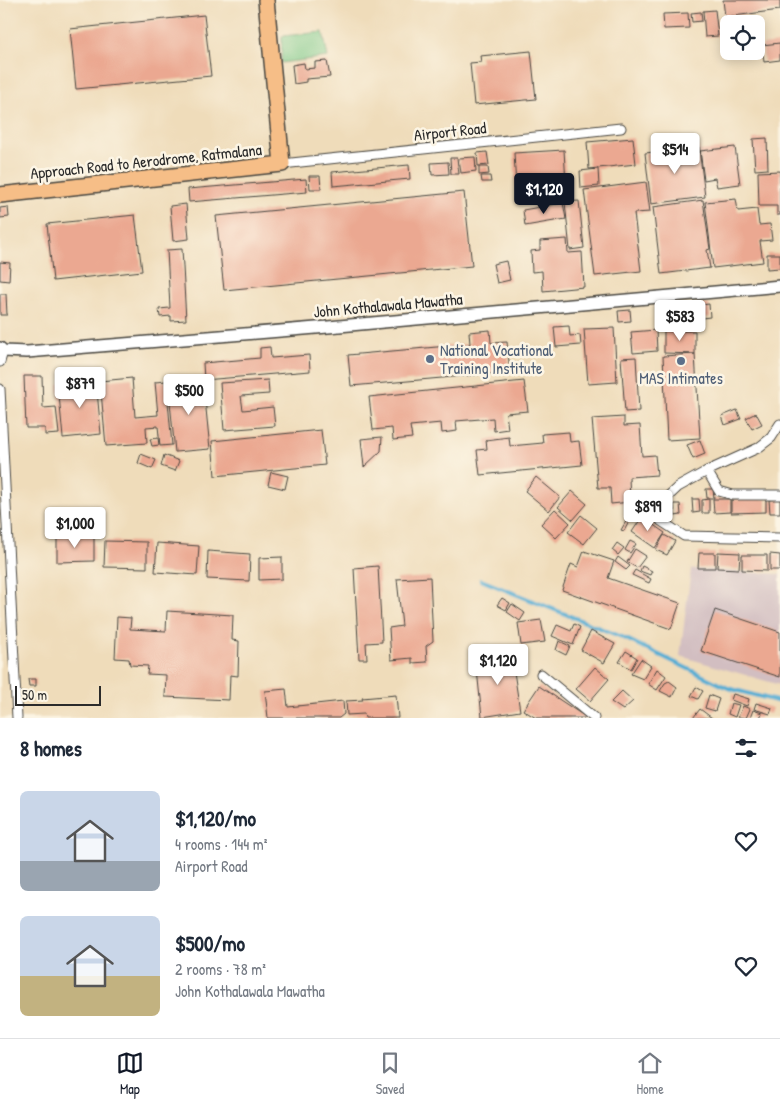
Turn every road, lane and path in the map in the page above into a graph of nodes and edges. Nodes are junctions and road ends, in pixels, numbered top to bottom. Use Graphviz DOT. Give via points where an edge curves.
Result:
graph roads {
  1 [pos="266,0"];
  2 [pos="621,128"];
  3 [pos="282,164"];
  4 [pos="0,195"];
  5 [pos="780,286"];
  6 [pos="1,353"];
  7 [pos="0,389"];
  8 [pos="780,424"];
  9 [pos="776,439"];
  10 [pos="707,471"];
  11 [pos="780,495"];
  12 [pos="780,538"];
  13 [pos="541,674"];
  14 [pos="17,718"];
  15 [pos="594,718"];
  1 -- 3 [label="main road, Approach Road to Aerodrome, Ratmalana"];
  2 -- 3 [label="street, Airport Road"];
  3 -- 4 [label="main road, Approach Road to Aerodrome, Ratmalana"];
  5 -- 6 [label="street, John Kothalawala Mawatha"];
  7 -- 14 [label="street"];
  8 -- 9 [label="street"];
  9 -- 10 [label="street"];
  10 -- 11 [label="street" via="719,491 733,495"];
  10 -- 12 [label="street" via="667,496 659,505 661,521 684,536"];
  13 -- 15 [label="street"];
}
